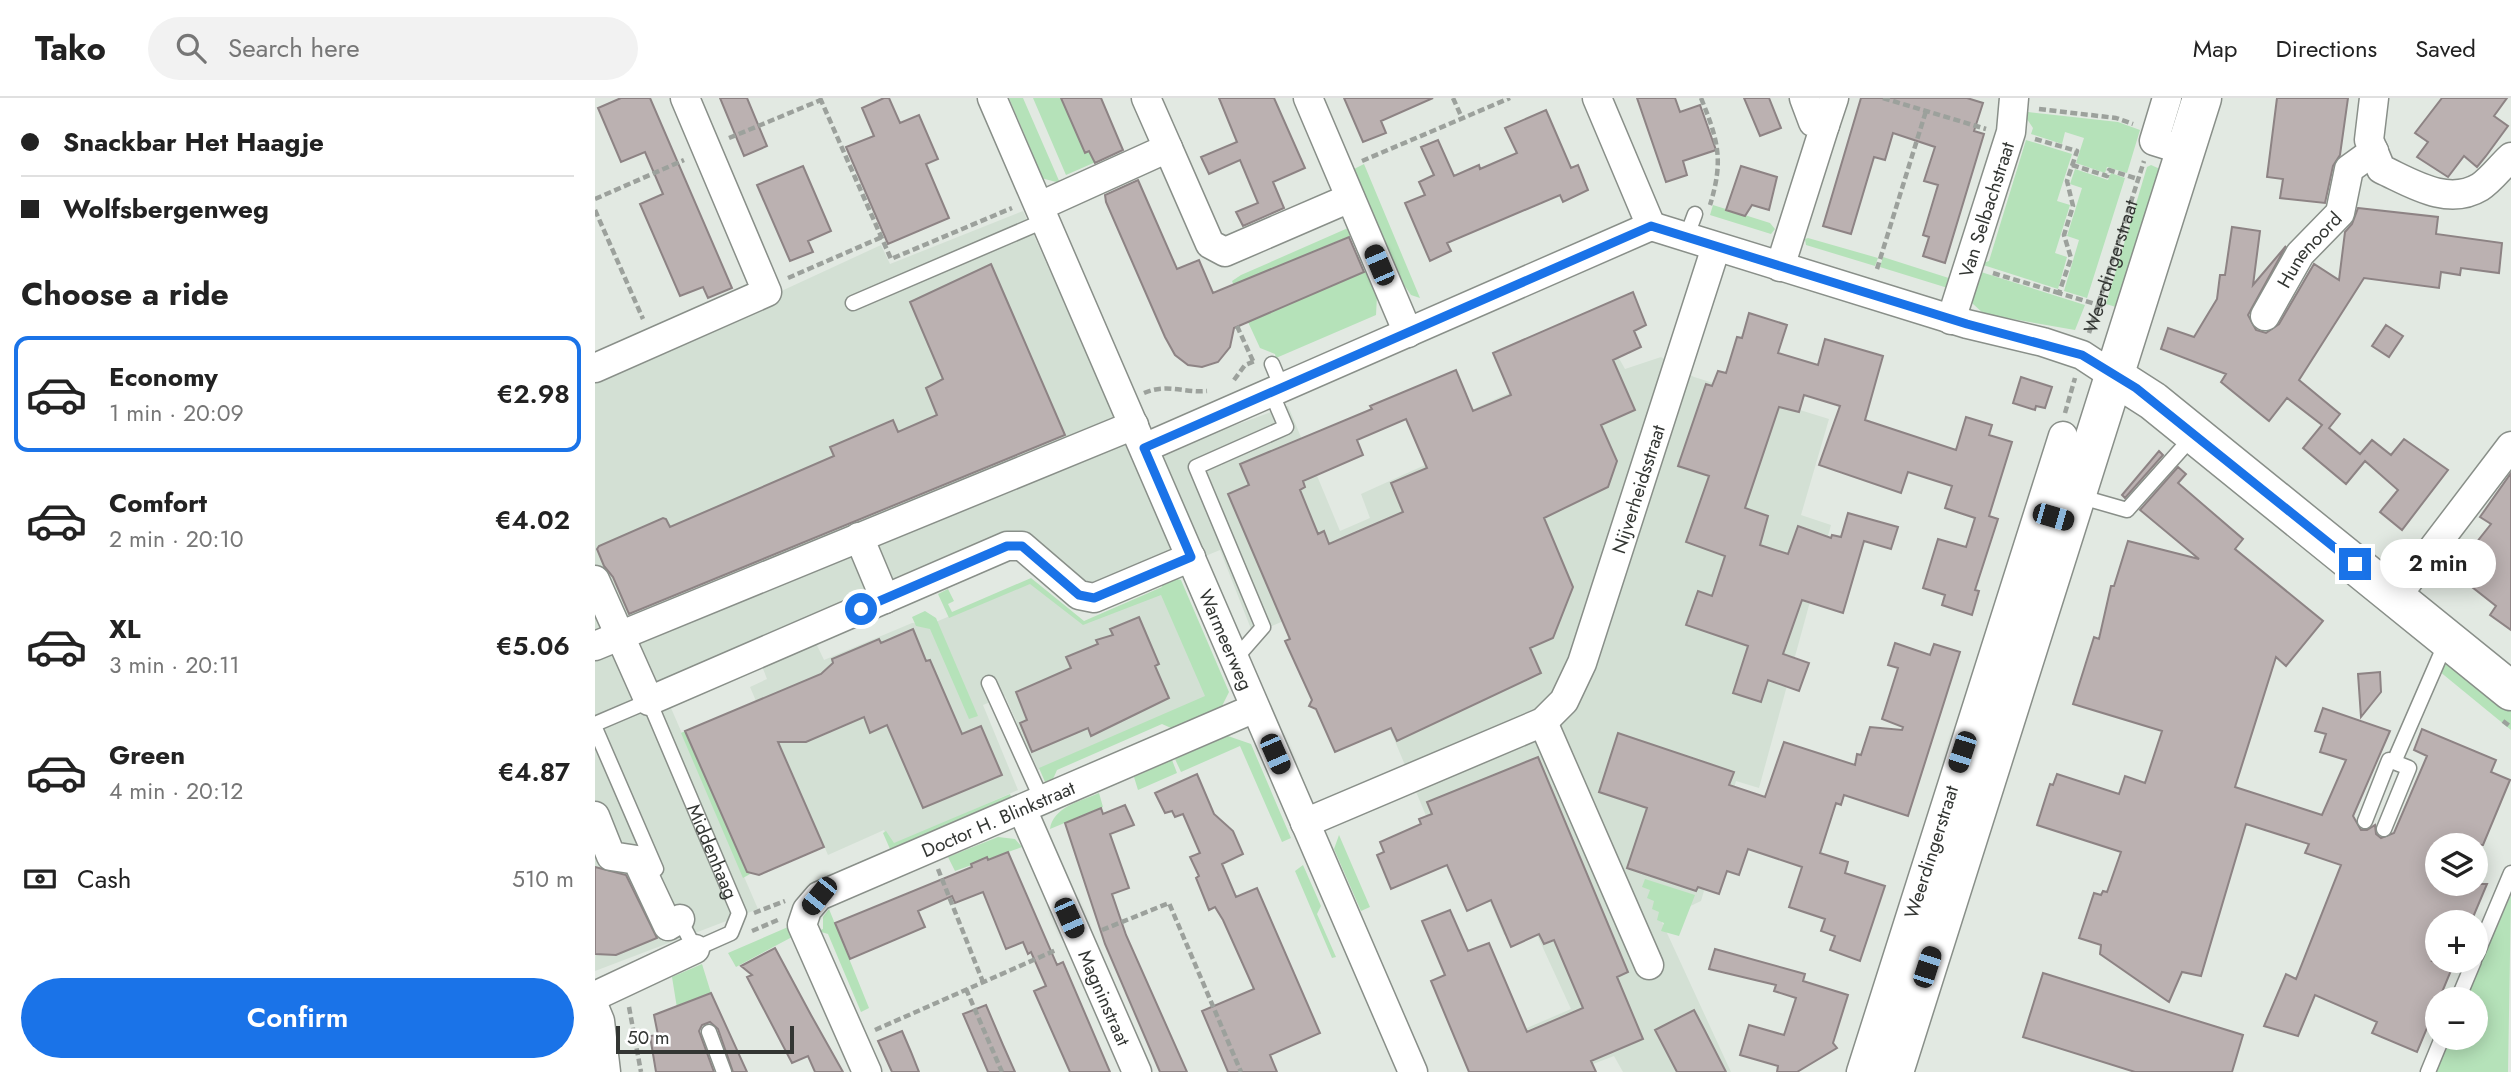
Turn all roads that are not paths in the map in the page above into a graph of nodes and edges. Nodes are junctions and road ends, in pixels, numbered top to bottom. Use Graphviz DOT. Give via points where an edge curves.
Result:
graph roads {
  1 [pos="685,98"];
  2 [pos="992,98"];
  3 [pos="1146,98"];
  4 [pos="1308,98"];
  5 [pos="1597,98"];
  6 [pos="1804,98"];
  7 [pos="1834,98"];
  8 [pos="2167,98"];
  9 [pos="2202,98"];
  10 [pos="2374,98"];
  11 [pos="2012,118"];
  12 [pos="1825,125"];
  13 [pos="2166,141"];
  14 [pos="1168,148"];
  15 [pos="2374,151"];
  16 [pos="2511,156"];
  17 [pos="1350,198"];
  18 [pos="1041,208"];
  19 [pos="1651,226"];
  20 [pos="1716,247"];
  21 [pos="1780,267"];
  22 [pos="853,303"];
  23 [pos="2265,316"];
  24 [pos="1951,320"];
  25 [pos="1408,333"];
  26 [pos="595,368"];
  27 [pos="2115,376"];
  28 [pos="1275,381"];
  29 [pos="2194,435"];
  30 [pos="1139,436"];
  31 [pos="2063,436"];
  32 [pos="2511,446"];
  33 [pos="2061,510"];
  34 [pos="859,537"];
  35 [pos="1191,557"];
  36 [pos="595,580"];
  37 [pos="2396,597"];
  38 [pos="885,599"];
  39 [pos="2447,639"];
  40 [pos="607,641"];
  41 [pos="1235,659"];
  42 [pos="989,683"];
  43 [pos="2511,691"];
  44 [pos="649,702"];
  45 [pos="1255,708"];
  46 [pos="1543,722"];
  47 [pos="595,726"];
  48 [pos="2395,762"];
  49 [pos="1032,804"];
  50 [pos="595,816"];
  51 [pos="2365,821"];
  52 [pos="1305,823"];
  53 [pos="2384,829"];
  54 [pos="2511,873"];
  55 [pos="680,919"];
  56 [pos="2488,928"];
  57 [pos="695,949"];
  58 [pos="1649,965"];
  59 [pos="598,999"];
  60 [pos="709,1032"];
  61 [pos="2437,1050"];
  62 [pos="605,1072"];
  63 [pos="725,1072"];
  64 [pos="866,1072"];
  65 [pos="1136,1072"];
  66 [pos="1413,1072"];
  67 [pos="1861,1072"];
  68 [pos="1894,1072"];
  69 [pos="2428,1072"];
  1 -- 26 [label="street" via="767,292"];
  2 -- 18 [label="street, Warmeerweg"];
  3 -- 14 [label="street"];
  4 -- 17 [label="street"];
  5 -- 19 [label="street"];
  6 -- 12 [label="street" via="1813,122"];
  7 -- 12 [label="street"];
  8 -- 13 [label="street, Weerdingerstraat"];
  9 -- 13 [label="main road, Weerdingerstraat"];
  10 -- 15 [label="street" via="2369,140"];
  11 -- 24 [label="street, Van Selbachstraat"];
  12 -- 21 [label="street"];
  13 -- 27 [label="main road, Weerdingerstraat" via="2116,311"];
  14 -- 17 [label="street" via="1210,244 1225,252"];
  14 -- 18 [label="street"];
  15 -- 16 [label="street" via="2381,169 2432,192 2456,194 2479,188"];
  15 -- 23 [label="street, Hunenoord" via="2349,169 2340,213 2300,254"];
  17 -- 25 [label="street"];
  18 -- 22 [label="lane"];
  18 -- 30 [label="street, Warmeerweg"];
  19 -- 20 [label="street" via="1696,223"];
  19 -- 25 [label="street"];
  20 -- 21 [label="street"];
  20 -- 46 [label="street, Nijverheidsstraat" via="1582,663 1564,701"];
  21 -- 24 [label="street"];
  24 -- 27 [label="street" via="2082,355"];
  25 -- 28 [label="street"];
  27 -- 29 [label="main road"];
  27 -- 33 [label="main road, Weerdingerstraat"];
  28 -- 30 [label="street"];
  28 -- 41 [label="lane" via="1286,427 1196,467 1263,627"];
  29 -- 33 [label="lane" via="2127,510"];
  29 -- 37 [label="main road"];
  30 -- 34 [label="street"];
  30 -- 35 [label="street, Warmeerweg"];
  31 -- 33 [label="street, Weerdingerstraat"];
  32 -- 37 [label="street"];
  33 -- 67 [label="street, Weerdingerstraat"];
  33 -- 68 [label="main road, Weerdingerstraat"];
  34 -- 38 [label="street"];
  34 -- 40 [label="street"];
  35 -- 38 [label="street" via="1094,598 1079,595 1022,546 1007,546"];
  35 -- 41 [label="street, Warmeerweg"];
  36 -- 40 [label="street, Middenhaag"];
  37 -- 39 [label="main road"];
  38 -- 44 [label="street"];
  39 -- 43 [label="main road"];
  39 -- 48 [label="lane"];
  40 -- 44 [label="street, Middenhaag"];
  41 -- 45 [label="street, Warmeerweg"];
  42 -- 49 [label="lane"];
  44 -- 47 [label="lane"];
  44 -- 57 [label="lane, Middenhaag" via="739,913 731,933"];
  45 -- 49 [label="street, Doctor H. Blinkstraat"];
  45 -- 52 [label="street, Warmeerweg"];
  46 -- 52 [label="street, Nijverheidsstraat"];
  46 -- 58 [label="street"];
  47 -- 55 [label="lane"];
  48 -- 51 [label="lane" via="2389,760"];
  48 -- 53 [label="lane" via="2409,768"];
  49 -- 64 [label="street, Doctor H. Blinkstraat" via="813,903 802,925"];
  49 -- 65 [label="street, Magninstraat" via="1079,940"];
  50 -- 55 [label="street" via="611,856 637,860 668,926"];
  52 -- 66 [label="street, Warmeerweg"];
  54 -- 56 [label="lane"];
  55 -- 57 [label="lane"];
  57 -- 59 [label="street"];
  59 -- 62 [label="street"];
  60 -- 63 [label="lane"];
  61 -- 69 [label="lane"];
}
